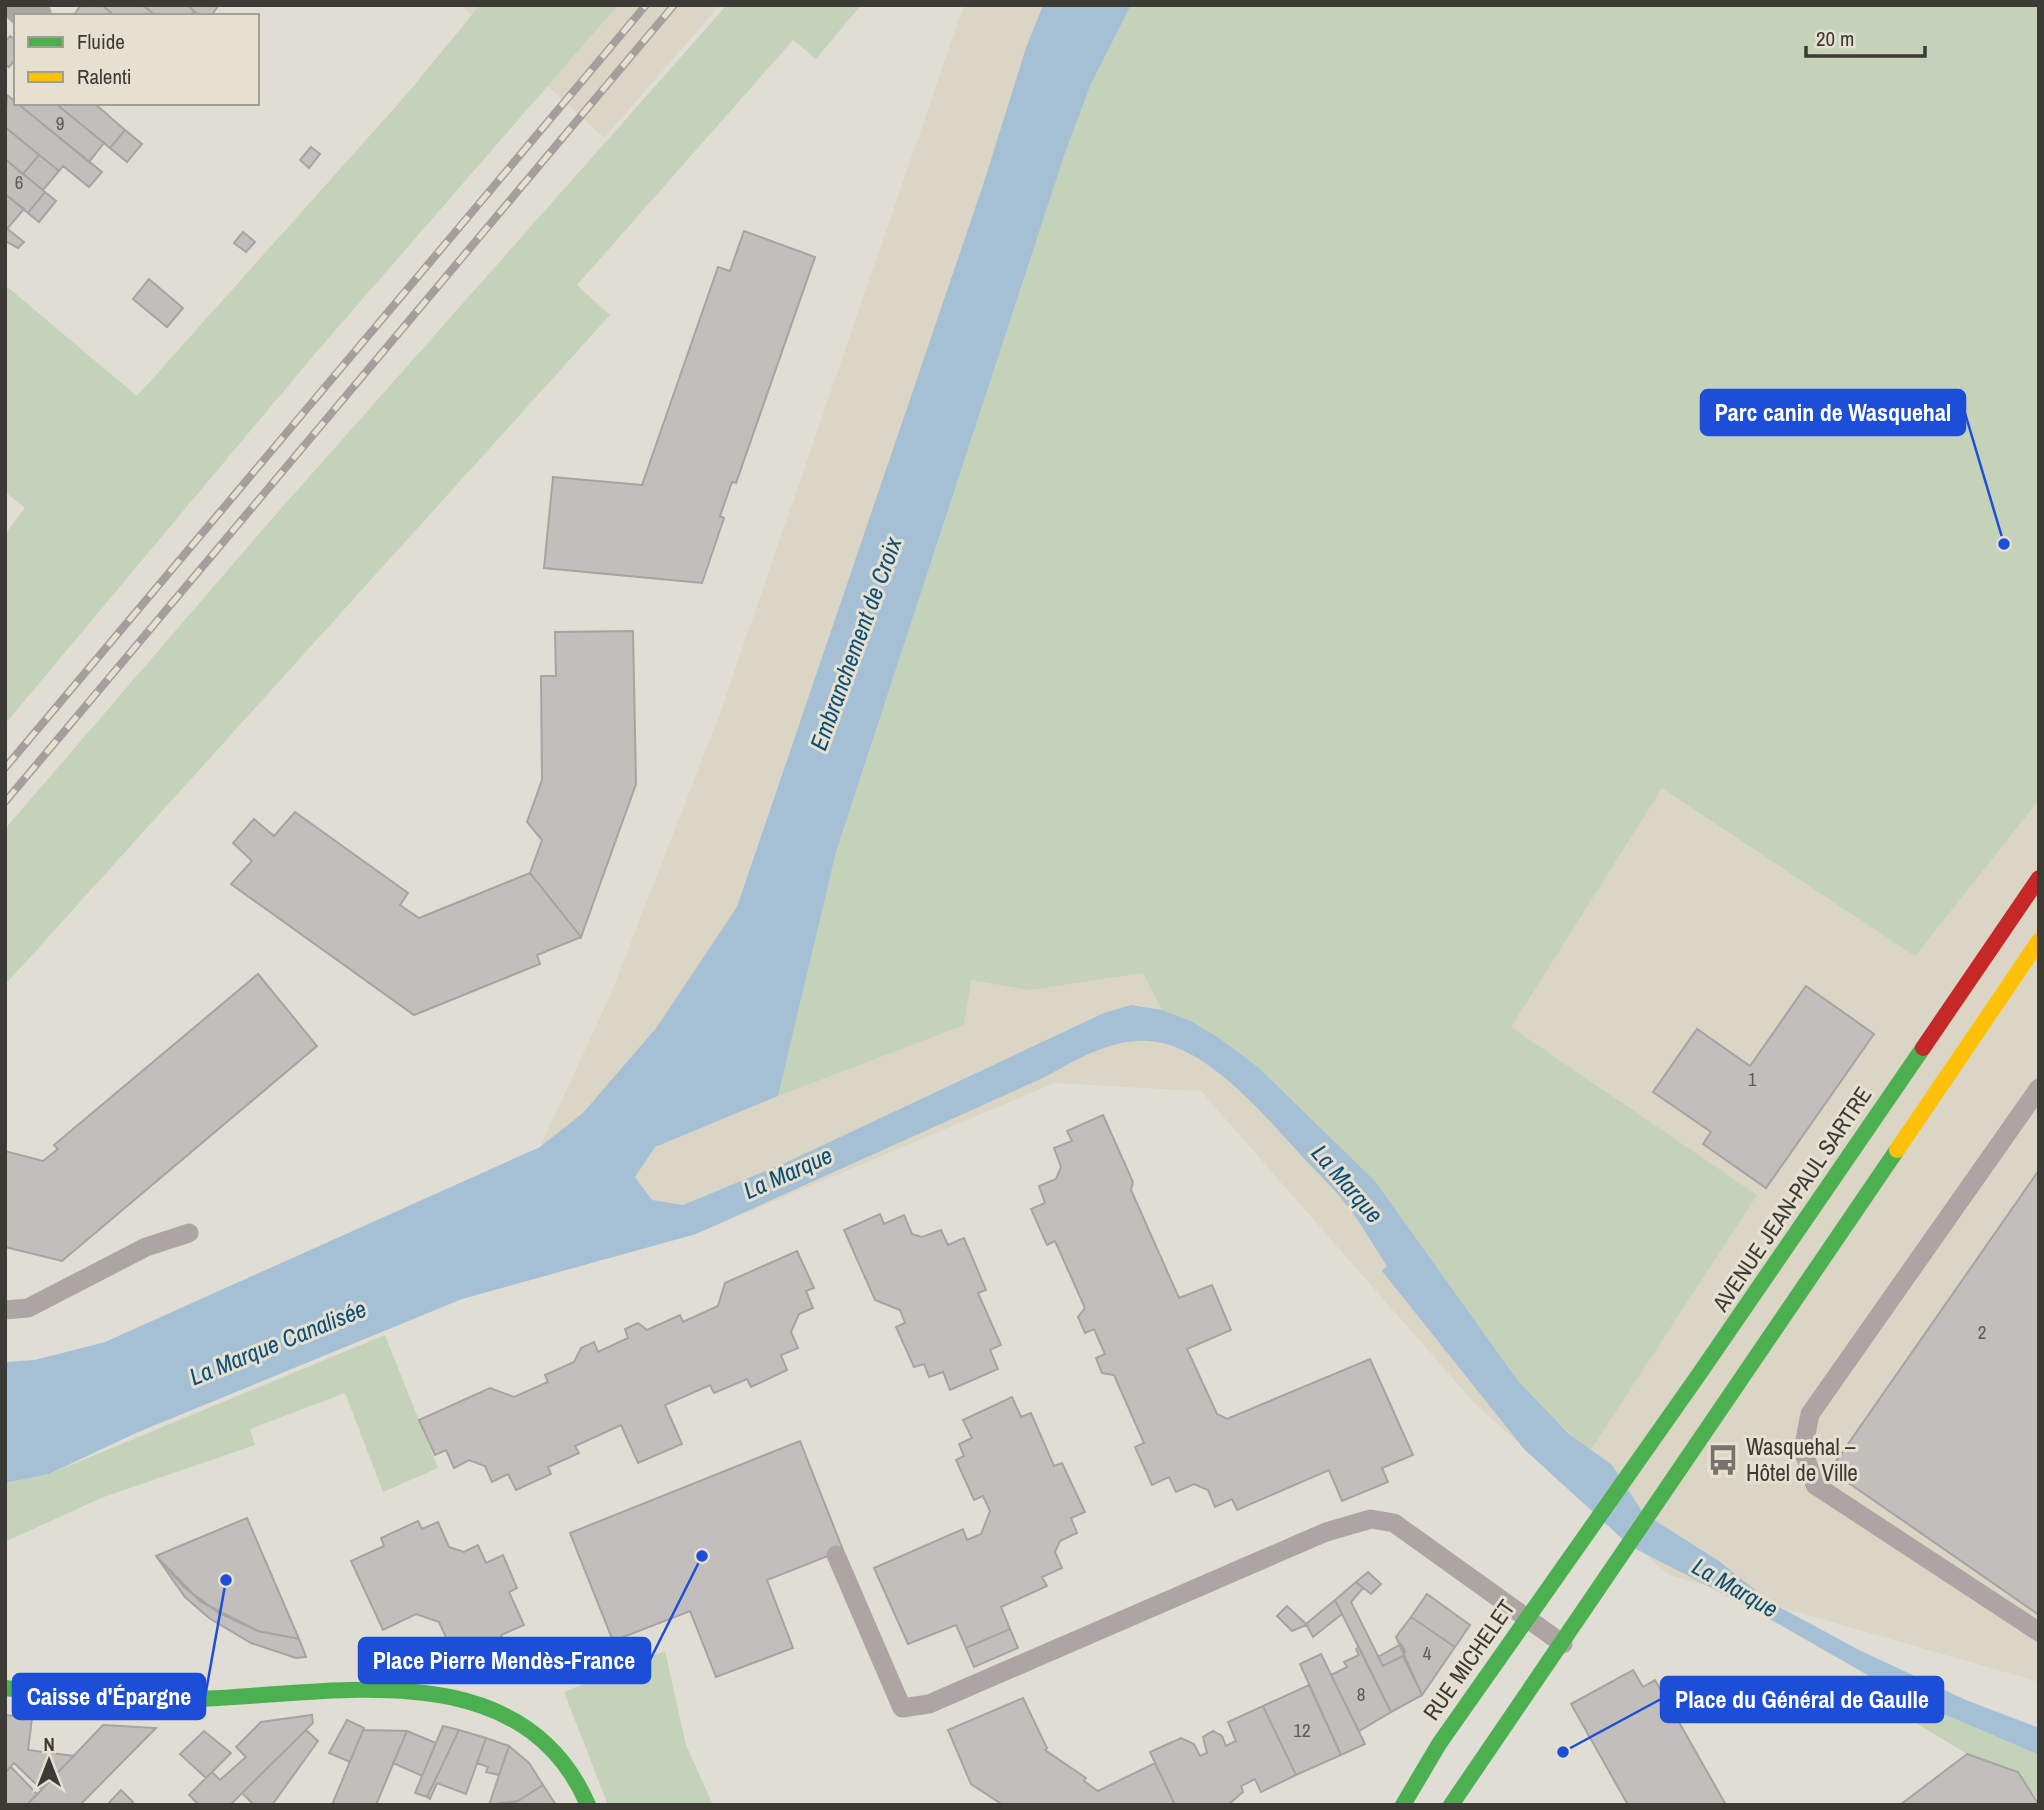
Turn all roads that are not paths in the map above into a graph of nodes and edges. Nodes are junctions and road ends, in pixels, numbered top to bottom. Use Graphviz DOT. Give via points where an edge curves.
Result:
graph roads {
  1 [pos="2039,878"];
  2 [pos="2039,941"];
  3 [pos="1990,948"];
  4 [pos="2020,970"];
  5 [pos="2039,982"];
  6 [pos="2039,1088"];
  7 [pos="189,1233"];
  8 [pos="5,1310"];
  9 [pos="1574,1551"];
  10 [pos="836,1555"];
  11 [pos="1605,1580"];
  12 [pos="1526,1618"];
  13 [pos="2039,1632"];
  14 [pos="1563,1644"];
  15 [pos="5,1688"];
  16 [pos="588,1805"];
  17 [pos="1403,1805"];
  18 [pos="1451,1805"];
  1 -- 3 [label="street, AVENUE JEAN-PAUL SARTRE"];
  2 -- 4 [label="street"];
  3 -- 4 [label="lane"];
  3 -- 9 [label="street, AVENUE JEAN-PAUL SARTRE"];
  4 -- 5 [label="lane"];
  4 -- 11 [label="street"];
  6 -- 13 [label="lane" via="1810,1414 1803,1450 1815,1485"];
  7 -- 8 [label="lane" via="146,1247 28,1308"];
  9 -- 11 [label="lane"];
  9 -- 12 [label="street, RUE MICHELET"];
  10 -- 12 [label="lane" via="902,1709 929,1704 1326,1532 1371,1519 1394,1523"];
  11 -- 14 [label="street"];
  12 -- 14 [label="lane"];
  12 -- 17 [label="street, RUE MICHELET"];
  14 -- 18 [label="street"];
  15 -- 16 [label="street" via="121,1700 372,1686 434,1691 493,1710 545,1740 573,1769"];
}
